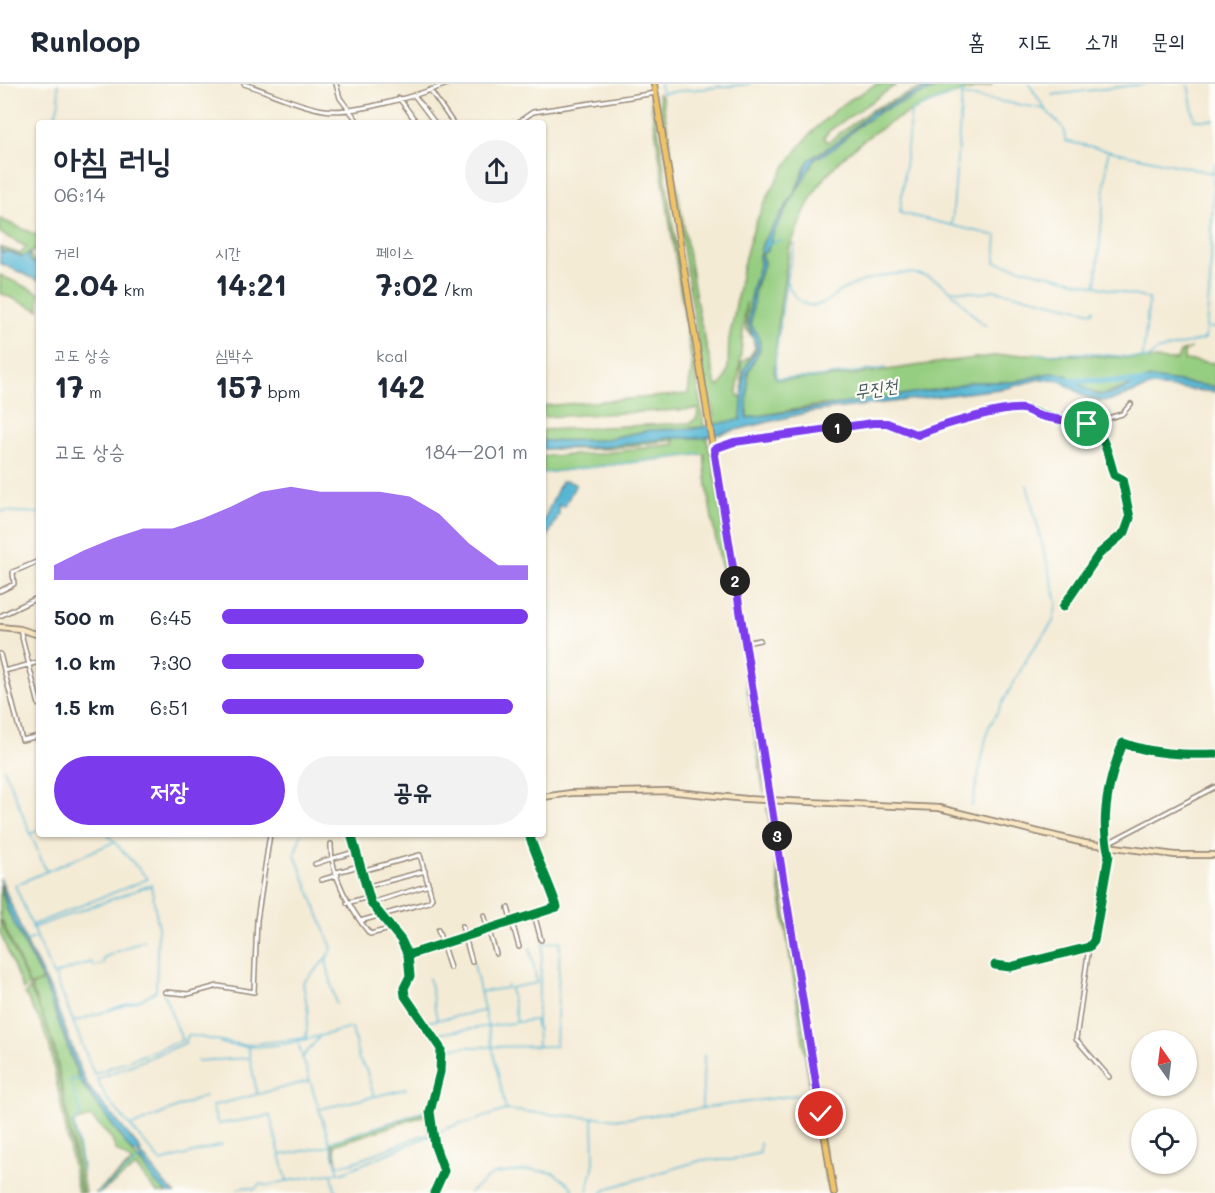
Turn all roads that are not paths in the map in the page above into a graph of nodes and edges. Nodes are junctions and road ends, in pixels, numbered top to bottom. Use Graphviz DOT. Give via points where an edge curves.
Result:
graph roads {
  1 [pos="244,84"];
  2 [pos="336,84"];
  3 [pos="447,84"];
  4 [pos="654,84"];
  5 [pos="430,90"];
  6 [pos="656,93"];
  7 [pos="414,94"];
  8 [pos="399,98"];
  9 [pos="348,110"];
  10 [pos="414,119"];
  11 [pos="356,120"];
  12 [pos="433,120"];
  13 [pos="451,120"];
  14 [pos="521,120"];
  15 [pos="1131,404"];
  16 [pos="1087,424"];
  17 [pos="713,447"];
  18 [pos="36,562"];
  19 [pos="0,591"];
  20 [pos="36,598"];
  21 [pos="1063,608"];
  22 [pos="0,616"];
  23 [pos="0,627"];
  24 [pos="20,629"];
  25 [pos="36,634"];
  26 [pos="760,640"];
  27 [pos="745,643"];
  28 [pos="0,654"];
  29 [pos="36,663"];
  30 [pos="28,664"];
  31 [pos="4,671"];
  32 [pos="36,694"];
  33 [pos="36,736"];
  34 [pos="1215,754"];
  35 [pos="1215,787"];
  36 [pos="546,797"];
  37 [pos="771,800"];
  38 [pos="270,837"];
  39 [pos="352,837"];
  40 [pos="530,837"];
  41 [pos="331,844"];
  42 [pos="1104,845"];
  43 [pos="356,852"];
  44 [pos="1215,855"];
  45 [pos="334,858"];
  46 [pos="315,864"];
  47 [pos="359,866"];
  48 [pos="361,871"];
  49 [pos="425,871"];
  50 [pos="338,873"];
  51 [pos="321,880"];
  52 [pos="429,885"];
  53 [pos="365,887"];
  54 [pos="368,897"];
  55 [pos="347,903"];
  56 [pos="370,903"];
  57 [pos="508,908"];
  58 [pos="484,915"];
  59 [pos="534,915"];
  60 [pos="378,916"];
  61 [pos="360,921"];
  62 [pos="512,922"];
  63 [pos="462,926"];
  64 [pos="391,929"];
  65 [pos="488,929"];
  66 [pos="438,930"];
  67 [pos="465,937"];
  68 [pos="541,940"];
  69 [pos="442,944"];
  70 [pos="519,947"];
  71 [pos="1089,947"];
  72 [pos="496,954"];
  73 [pos="408,956"];
  74 [pos="472,962"];
  75 [pos="995,965"];
  76 [pos="450,968"];
  77 [pos="165,992"];
  78 [pos="1109,1077"];
  79 [pos="434,1193"];
  80 [pos="834,1193"];
  1 -- 9 [label="street" via="324,110"];
  2 -- 9 [label="street"];
  3 -- 5 [label="street"];
  4 -- 6 [label="main road"];
  5 -- 7 [label="street"];
  5 -- 13 [label="street"];
  6 -- 14 [label="street" via="533,112"];
  6 -- 17 [label="main road"];
  7 -- 8 [label="street"];
  7 -- 12 [label="street"];
  8 -- 9 [label="street"];
  8 -- 10 [label="street"];
  9 -- 11 [label="street"];
  15 -- 16 [label="street" via="1122,414"];
  16 -- 17 [label="street" via="1042,417 1022,409 941,425 918,435 887,423 873,423"];
  16 -- 21 [label="street" via="1100,435 1114,475 1122,479 1130,518 1125,532 1099,554"];
  17 -- 27 [label="main road"];
  18 -- 19 [label="street" via="13,572 14,584"];
  20 -- 22 [label="street"];
  23 -- 24 [label="main road"];
  24 -- 25 [label="main road"];
  24 -- 30 [label="street"];
  26 -- 27 [label="street"];
  27 -- 37 [label="main road"];
  28 -- 31 [label="street"];
  29 -- 30 [label="street"];
  30 -- 31 [label="street"];
  30 -- 32 [label="street"];
  31 -- 33 [label="street" via="22,740"];
  34 -- 42 [label="street" via="1182,755 1123,743 1109,780"];
  35 -- 42 [label="street"];
  36 -- 37 [label="main road" via="667,790"];
  37 -- 42 [label="main road" via="939,808"];
  37 -- 80 [label="main road"];
  38 -- 77 [label="street" via="256,920 254,992 218,986 188,994"];
  39 -- 43 [label="street"];
  40 -- 59 [label="street" via="557,907"];
  41 -- 45 [label="street"];
  42 -- 44 [label="main road" via="1175,855"];
  42 -- 71 [label="street" via="1109,855 1094,941"];
  43 -- 45 [label="street"];
  43 -- 47 [label="street"];
  45 -- 46 [label="street"];
  45 -- 50 [label="street"];
  47 -- 48 [label="street"];
  47 -- 50 [label="street"];
  48 -- 49 [label="street" via="419,855"];
  48 -- 53 [label="street"];
  49 -- 52 [label="street"];
  49 -- 53 [label="street"];
  50 -- 51 [label="street"];
  50 -- 55 [label="street"];
  52 -- 56 [label="street"];
  52 -- 60 [label="street" via="429,902"];
  53 -- 54 [label="street"];
  54 -- 55 [label="street"];
  54 -- 56 [label="street"];
  55 -- 61 [label="street"];
  56 -- 60 [label="street"];
  57 -- 62 [label="street"];
  58 -- 65 [label="street"];
  59 -- 62 [label="street"];
  59 -- 68 [label="street"];
  60 -- 61 [label="street"];
  60 -- 64 [label="street"];
  61 -- 64 [label="street" via="372,934"];
  62 -- 65 [label="street"];
  62 -- 70 [label="street"];
  63 -- 67 [label="street"];
  64 -- 73 [label="street"];
  65 -- 67 [label="street"];
  65 -- 72 [label="street"];
  66 -- 69 [label="street"];
  67 -- 69 [label="street"];
  67 -- 74 [label="street"];
  69 -- 73 [label="street"];
  69 -- 76 [label="street"];
  71 -- 75 [label="street" via="1010,966"];
  71 -- 78 [label="street" via="1076,1039"];
  73 -- 79 [label="street" via="410,976 405,996 441,1049 440,1072 430,1106 433,1136 444,1171"];
}
